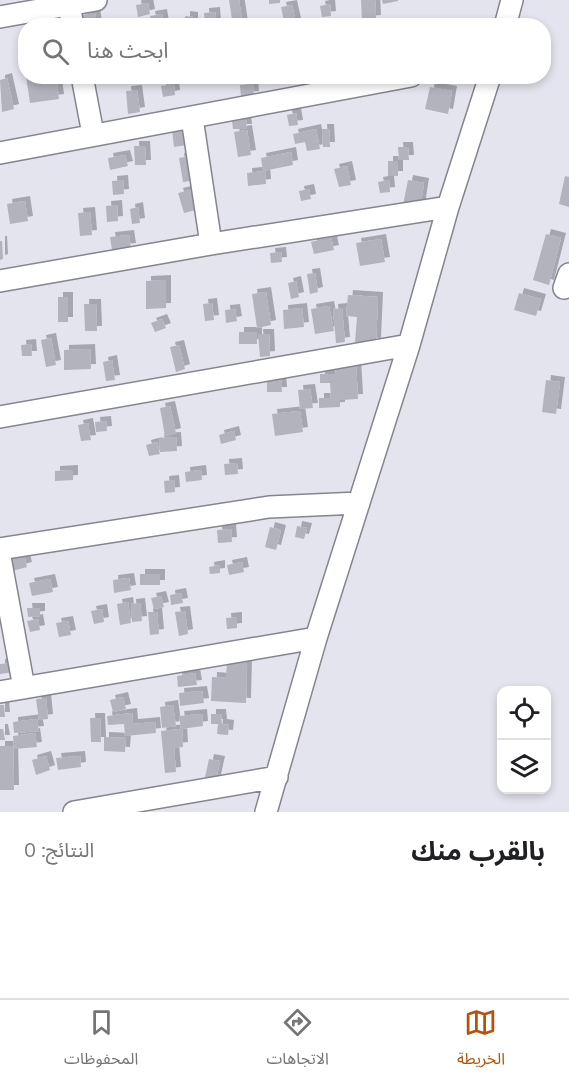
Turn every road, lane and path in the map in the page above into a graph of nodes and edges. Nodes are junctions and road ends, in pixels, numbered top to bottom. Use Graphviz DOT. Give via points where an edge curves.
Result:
graph roads {
  1 [pos="96,0"];
  2 [pos="512,0"];
  3 [pos="71,15"];
  4 [pos="0,17"];
  5 [pos="507,18"];
  6 [pos="84,84"];
  7 [pos="369,84"];
  8 [pos="487,84"];
  9 [pos="192,118"];
  10 [pos="93,134"];
  11 [pos="0,153"];
  12 [pos="448,207"];
  13 [pos="212,244"];
  14 [pos="0,281"];
  15 [pos="409,345"];
  16 [pos="0,417"];
  17 [pos="359,503"];
  18 [pos="0,549"];
  19 [pos="0,557"];
  20 [pos="316,638"];
  21 [pos="24,688"];
  22 [pos="0,692"];
  23 [pos="277,777"];
  24 [pos="74,812"];
  25 [pos="266,812"];
  1 -- 3 [label="street"];
  2 -- 5 [label="street"];
  3 -- 4 [label="street"];
  6 -- 10 [label="street"];
  7 -- 9 [label="street"];
  8 -- 12 [label="street"];
  9 -- 10 [label="street"];
  9 -- 13 [label="street"];
  10 -- 11 [label="street"];
  12 -- 13 [label="street"];
  12 -- 15 [label="street"];
  13 -- 14 [label="street"];
  15 -- 16 [label="street"];
  15 -- 17 [label="street"];
  17 -- 18 [label="street" via="269,507"];
  17 -- 20 [label="street"];
  19 -- 21 [label="street"];
  20 -- 21 [label="street"];
  20 -- 23 [label="street"];
  21 -- 22 [label="street"];
  23 -- 24 [label="street"];
  23 -- 25 [label="street"];
}
